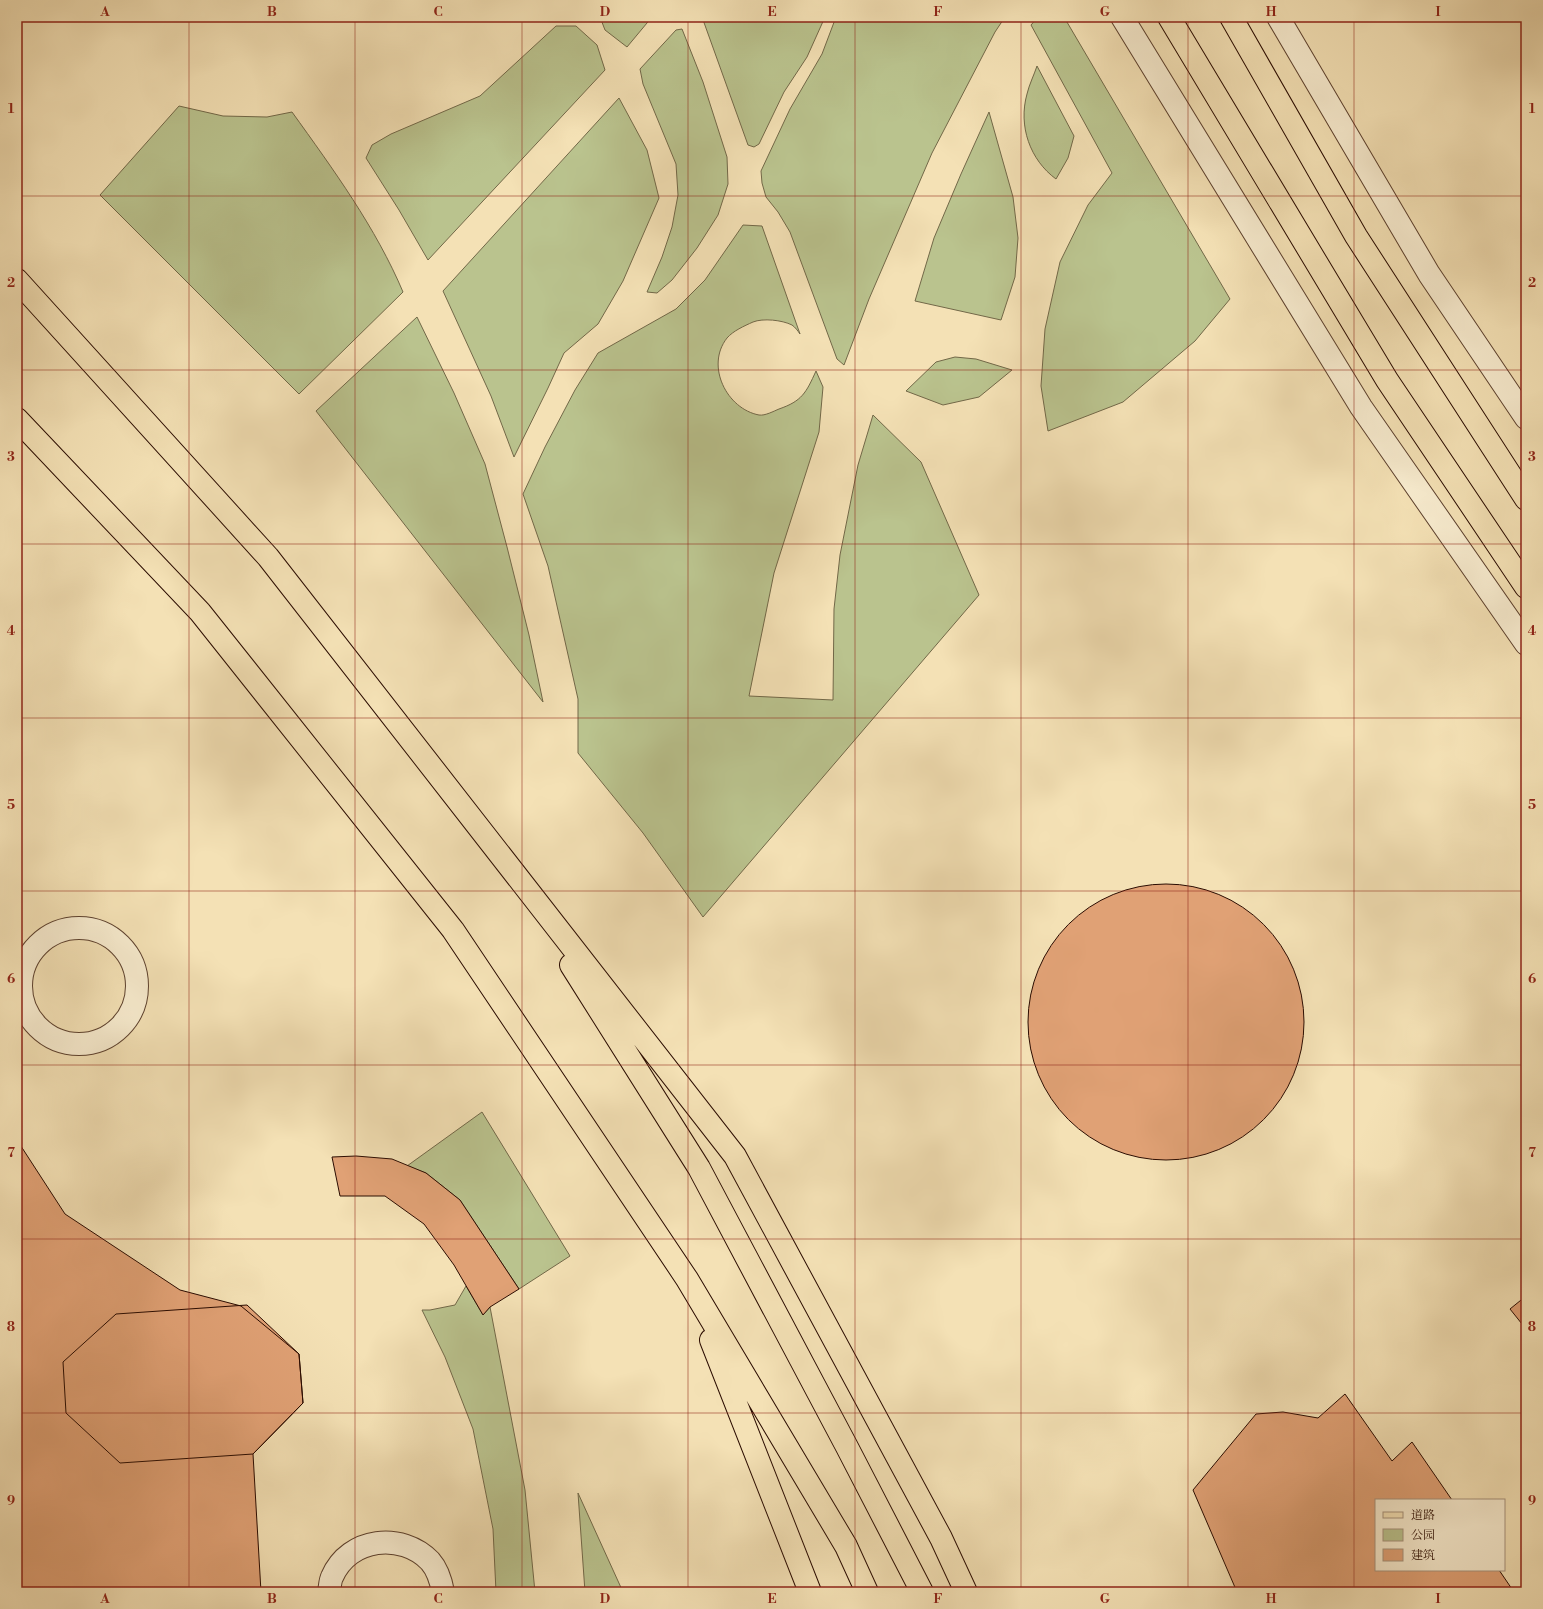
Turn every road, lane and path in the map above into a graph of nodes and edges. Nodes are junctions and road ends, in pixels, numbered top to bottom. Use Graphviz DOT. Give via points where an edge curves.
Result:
graph roads {
  1 [pos="1122,17"];
  2 [pos="1169,17"];
  3 [pos="1231,17"];
  4 [pos="1278,17"];
  5 [pos="17,280"];
  6 [pos="1526,418"];
  7 [pos="17,419"];
  8 [pos="1526,499"];
  9 [pos="1526,587"];
  10 [pos="1526,644"];
  11 [pos="502,858"];
  12 [pos="25,963"];
  13 [pos="687,1279"];
  14 [pos="329,1592"];
  15 [pos="444,1592"];
  16 [pos="810,1592"];
  17 [pos="866,1592"];
  18 [pos="922,1592"];
  19 [pos="966,1592"];
  1 -- 10 [label="street" via="1361,408"];
  2 -- 9 [label="main road" via="1387,380"];
  3 -- 8 [label="main road" via="1356,236"];
  4 -- 6 [label="street" via="1430,274"];
  5 -- 11 [label="main road" via="268,557"];
  7 -- 13 [label="main road" via="200,612 453,930"];
  11 -- 18 [label="main road" via="699,1168 848,1447"];
  11 -- 19 [label="main road" via="736,1156 941,1538"];
  12 -- 12 [label="street" via="21,982 23,1002 31,1020 45,1033 61,1042 80,1044 99,1041 115,1032 127,1018 136,1001 137,982 133,964 123,948 108,935 89,928 70,928 51,934 36,947"];
  13 -- 16 [label="main road"];
  13 -- 17 [label="main road" via="846,1546"];
  14 -- 15 [label="street" via="332,1577 343,1560 358,1548 377,1542 397,1542 415,1549 431,1562"];
}
